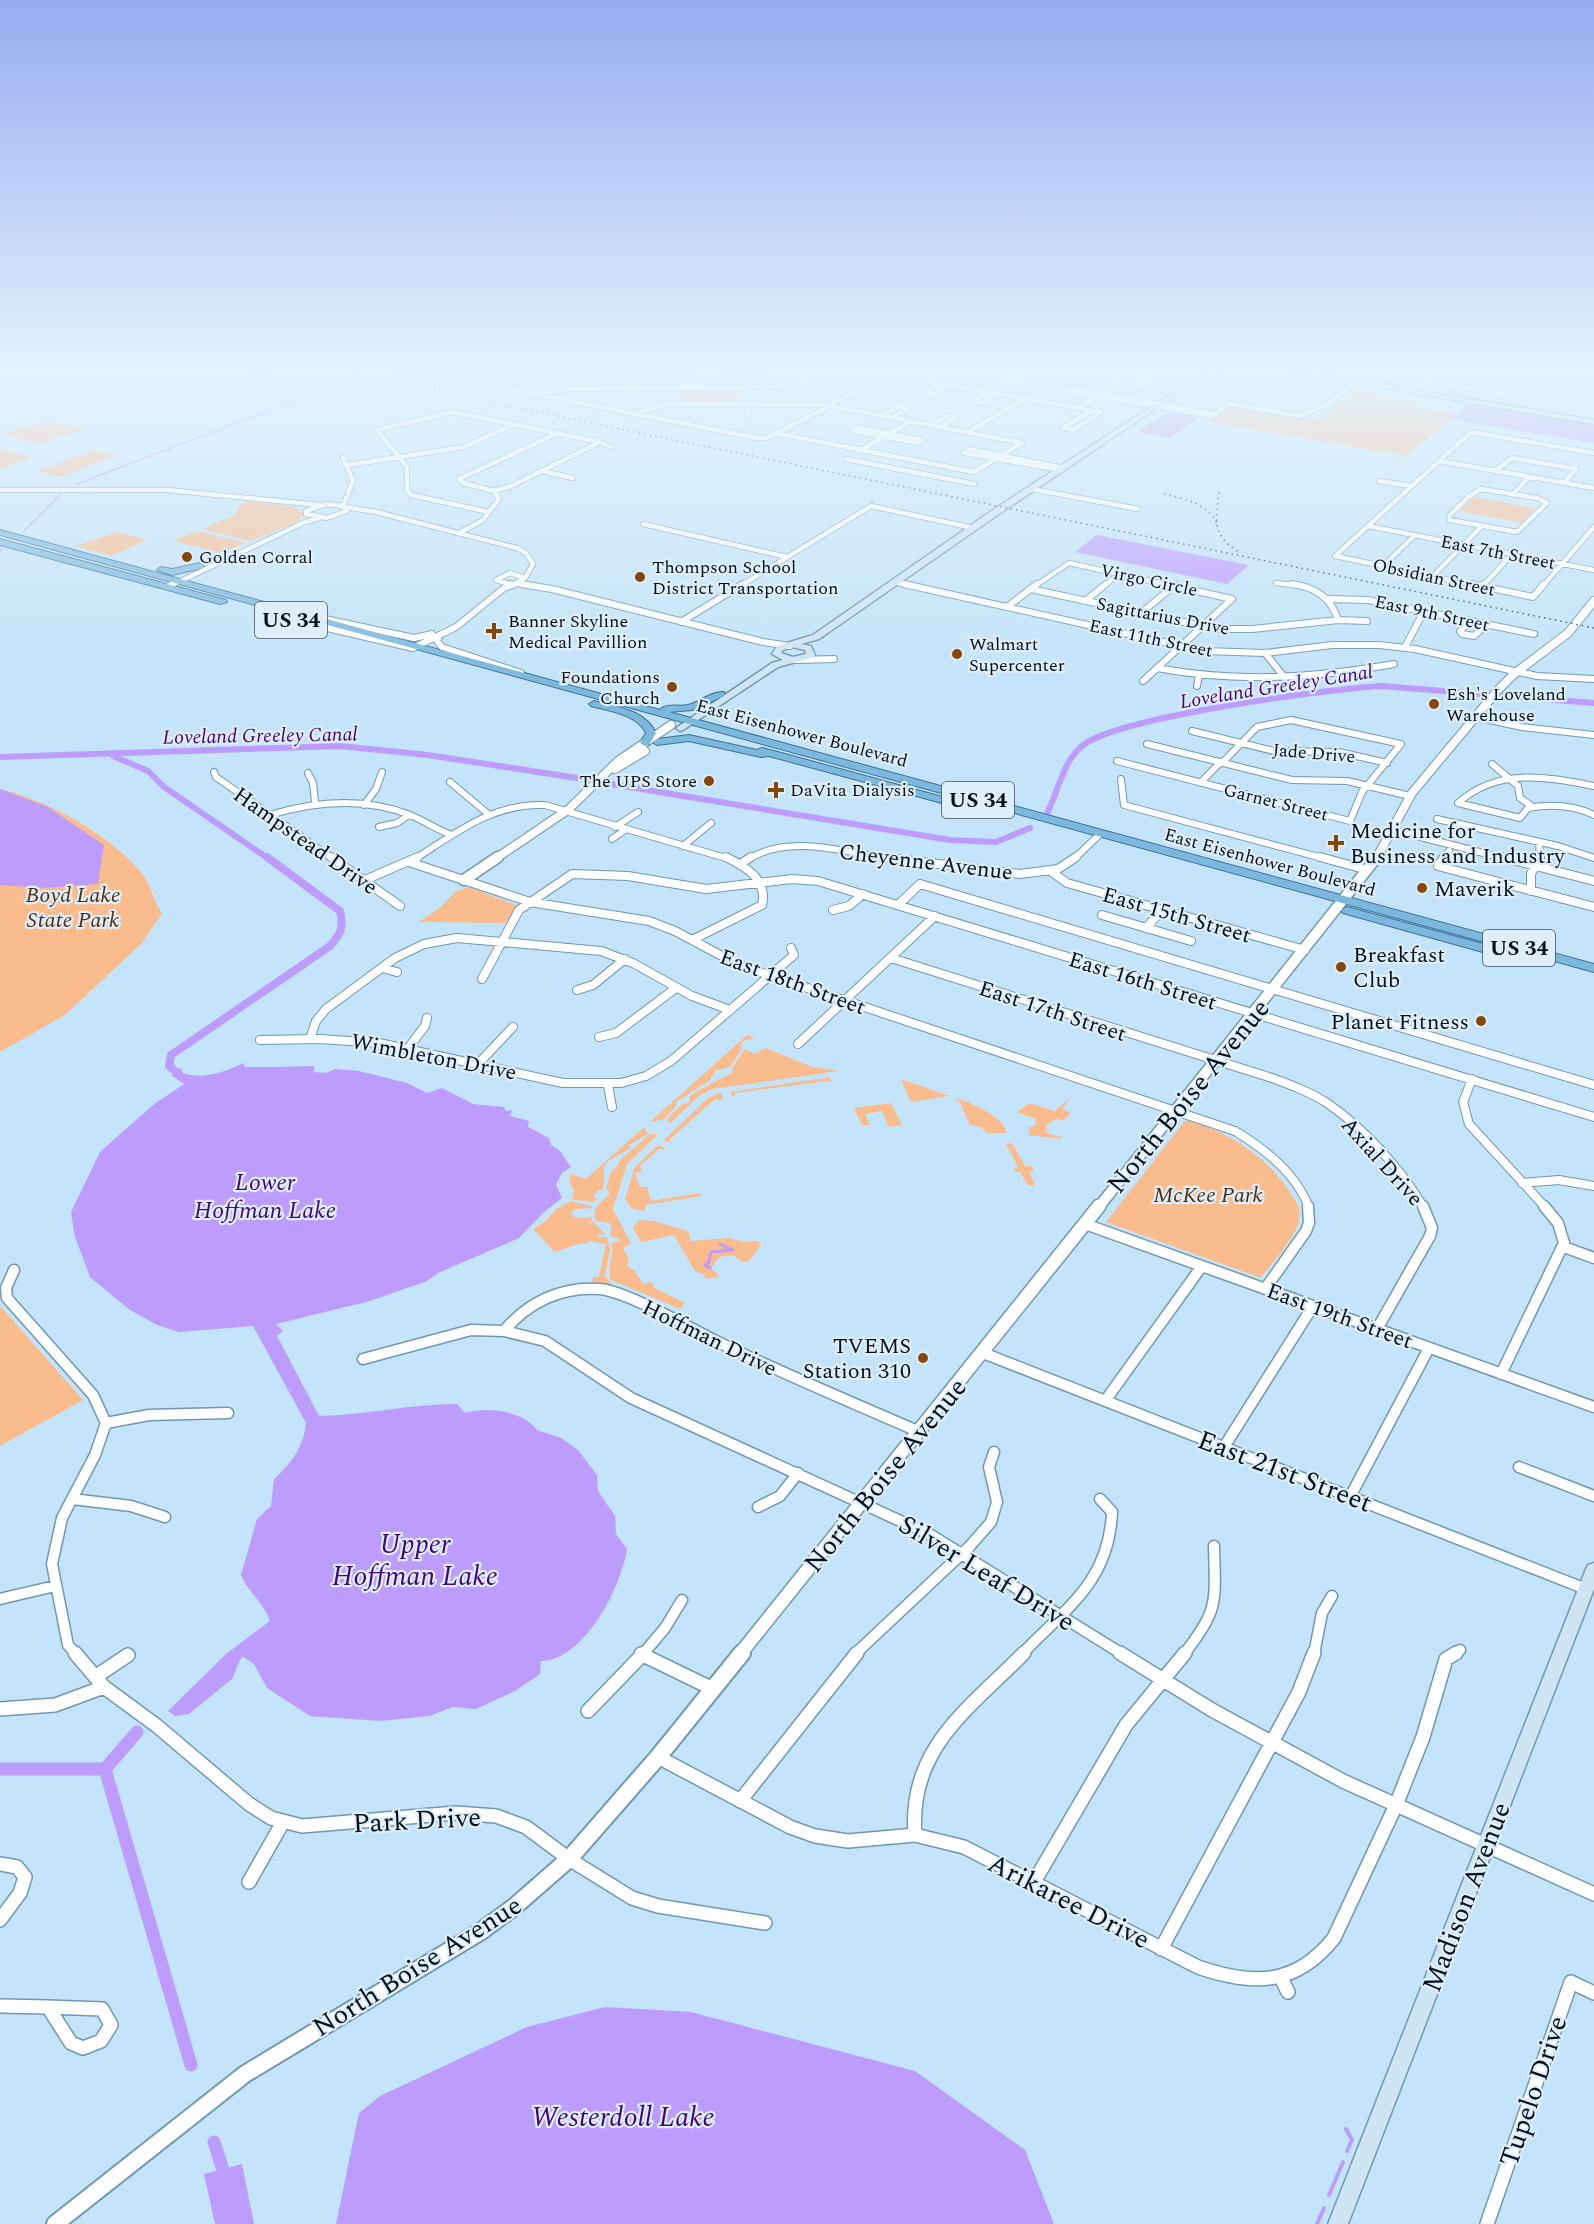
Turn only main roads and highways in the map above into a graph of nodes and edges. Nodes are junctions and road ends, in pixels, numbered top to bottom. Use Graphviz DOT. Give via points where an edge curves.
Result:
graph roads {
  1 [pos="1053,475"];
  2 [pos="0,532"];
  3 [pos="0,542"];
  4 [pos="54,546"];
  5 [pos="171,582"];
  6 [pos="254,601"];
  7 [pos="308,615"];
  8 [pos="816,637"];
  9 [pos="792,646"];
  10 [pos="417,650"];
  11 [pos="811,650"];
  12 [pos="776,653"];
  13 [pos="794,660"];
  14 [pos="527,676"];
  15 [pos="721,694"];
  16 [pos="594,704"];
  17 [pos="681,723"];
  18 [pos="657,742"];
  19 [pos="645,743"];
  20 [pos="770,753"];
  21 [pos="1096,838"];
  22 [pos="1340,904"];
  23 [pos="1485,948"];
  24 [pos="1563,960"];
  25 [pos="1594,968"];
  26 [pos="1594,977"];
  27 [pos="1594,1569"];
  28 [pos="1589,1588"];
  29 [pos="1338,2224"];
  1 -- 8 [label="main road"];
  2 -- 4 [label="highway, East Eisenhower Boulevard / US 34"];
  3 -- 5 [label="highway, East Eisenhower Boulevard / US 34"];
  4 -- 5 [label="highway, East Eisenhower Boulevard / US 34"];
  4 -- 6 [label="highway" via="165,571 205,567 199,575 201,581"];
  5 -- 6 [label="highway, East Eisenhower Boulevard / US 34"];
  5 -- 7 [label="highway"];
  5 -- 10 [label="highway, East Eisenhower Boulevard / US 34" via="276,616"];
  6 -- 7 [label="highway, East Eisenhower Boulevard / US 34"];
  7 -- 10 [label="highway, East Eisenhower Boulevard / US 34"];
  8 -- 9 [label="main road"];
  8 -- 11 [label="main road"];
  9 -- 11 [label="main road"];
  9 -- 12 [label="main road"];
  10 -- 14 [label="highway"];
  10 -- 16 [label="highway, East Eisenhower Boulevard / US 34"];
  11 -- 13 [label="main road" via="809,657"];
  12 -- 13 [label="main road"];
  12 -- 15 [label="main road"];
  13 -- 17 [label="main road" via="775,665"];
  14 -- 15 [label="highway" via="671,710 695,706"];
  14 -- 17 [label="highway, East Eisenhower Boulevard / US 34"];
  15 -- 17 [label="main road"];
  16 -- 17 [label="highway, East Eisenhower Boulevard / US 34"];
  16 -- 19 [label="highway" via="646,724 651,733"];
  17 -- 20 [label="highway, East Eisenhower Boulevard / US 34"];
  17 -- 21 [label="highway, East Eisenhower Boulevard / US 34"];
  18 -- 20 [label="highway" via="689,738"];
  20 -- 21 [label="highway, East Eisenhower Boulevard / US 34"];
  21 -- 22 [label="highway, East Eisenhower Boulevard / US 34"];
  22 -- 23 [label="highway, East Eisenhower Boulevard / US 34"];
  22 -- 24 [label="highway, East Eisenhower Boulevard / US 34"];
  23 -- 24 [label="highway"];
  23 -- 26 [label="highway, East Eisenhower Boulevard / US 34"];
  24 -- 25 [label="highway, East Eisenhower Boulevard / US 34"];
  27 -- 28 [label="main road, Madison Avenue"];
  28 -- 29 [label="main road, Madison Avenue"];
}
